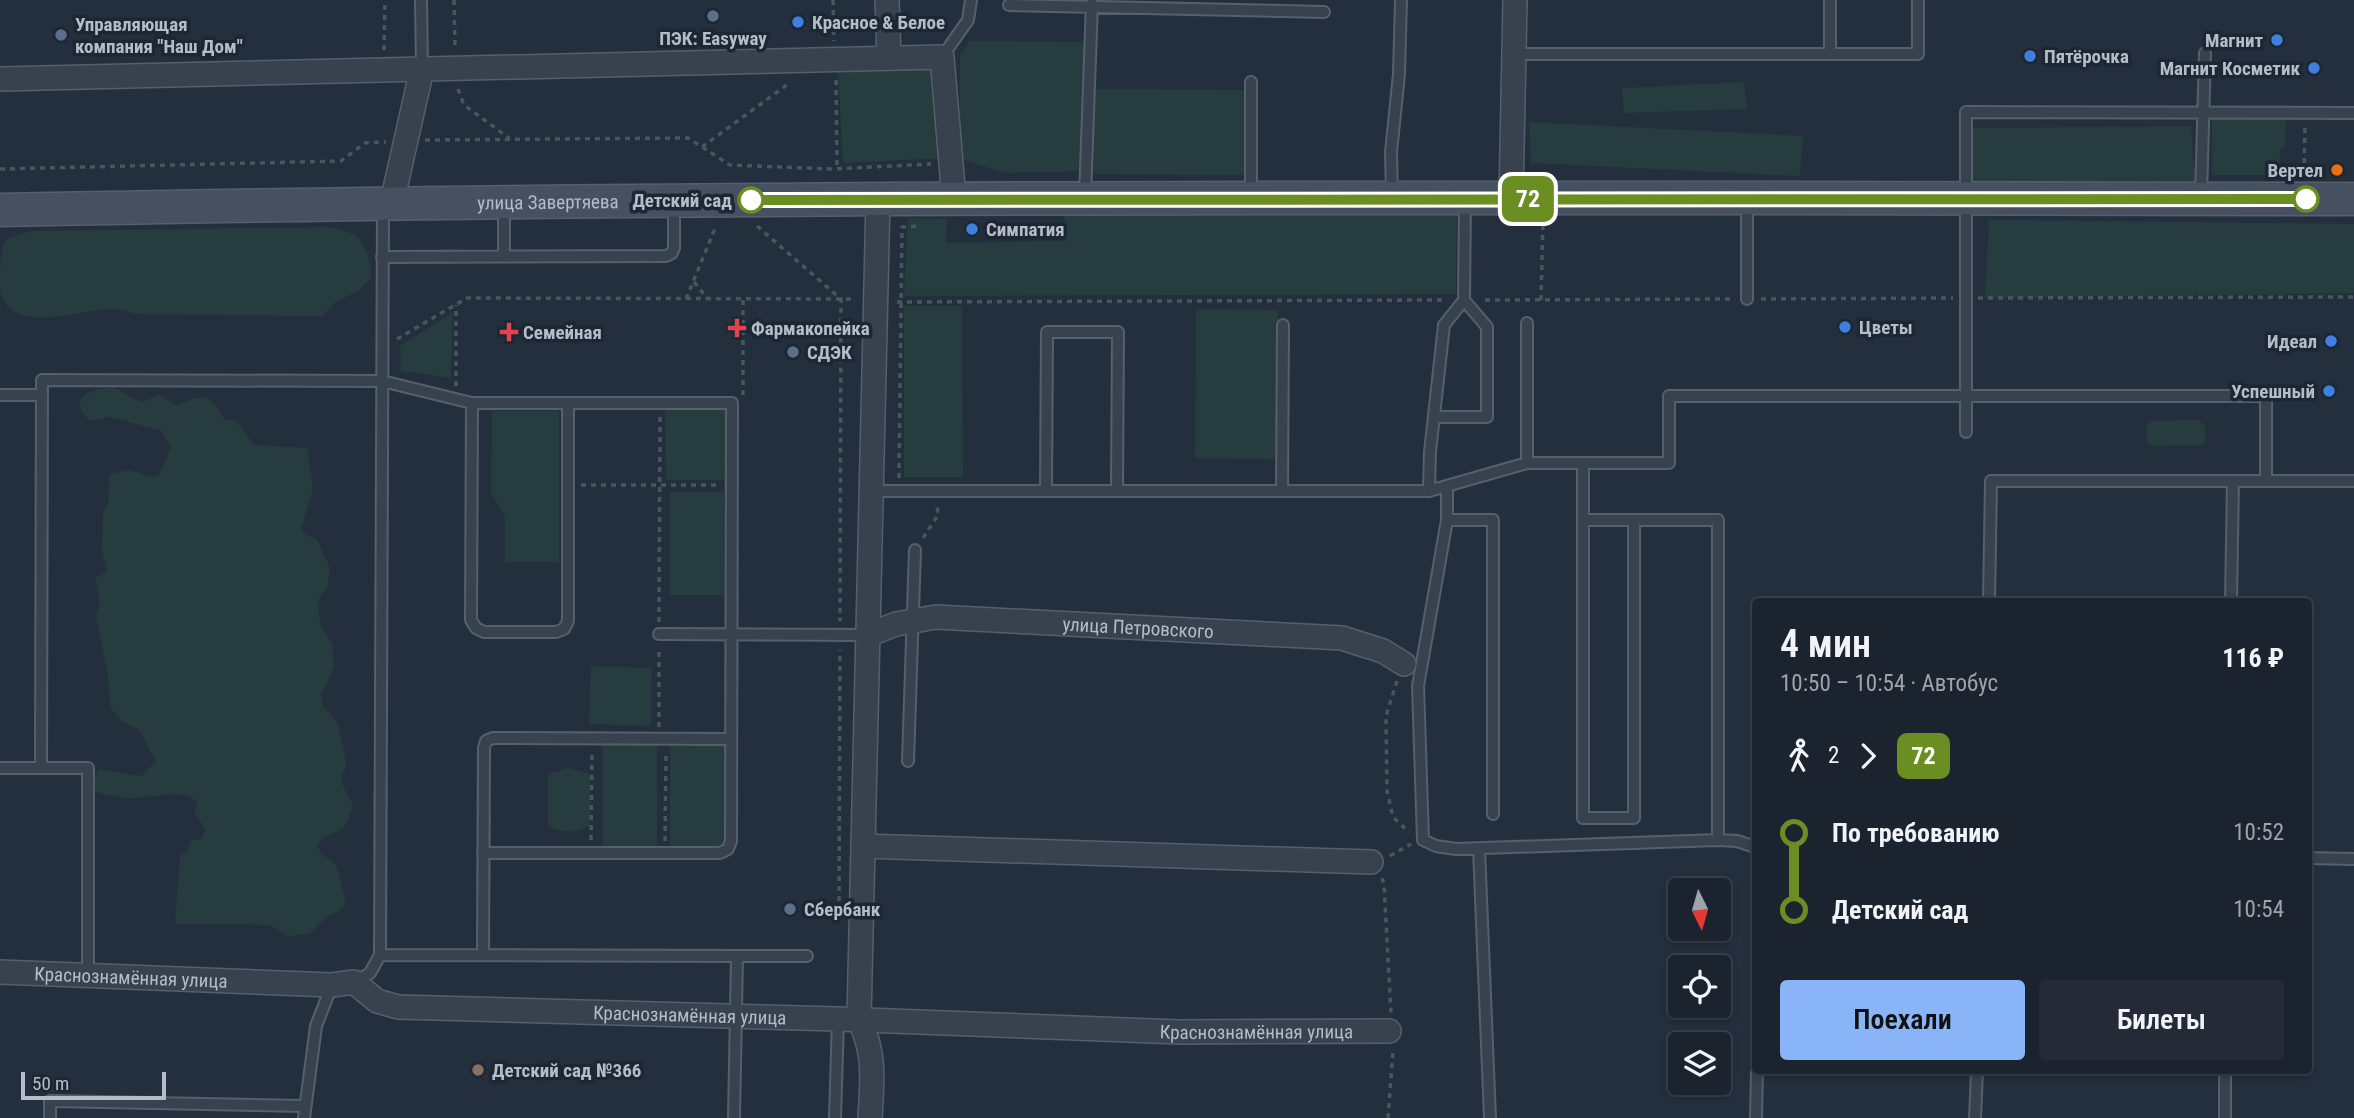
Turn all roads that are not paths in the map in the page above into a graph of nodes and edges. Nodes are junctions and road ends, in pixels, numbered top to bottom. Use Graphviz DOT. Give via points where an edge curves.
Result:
graph roads {
  1 [pos="421,0"];
  2 [pos="887,0"];
  3 [pos="971,0"];
  4 [pos="1401,0"];
  5 [pos="1515,0"];
  6 [pos="1830,0"];
  7 [pos="1918,0"];
  8 [pos="1037,3"];
  9 [pos="1092,4"];
  10 [pos="1155,4"];
  11 [pos="1009,5"];
  12 [pos="1213,5"];
  13 [pos="1273,5"];
  14 [pos="1324,12"];
  15 [pos="2205,53"];
  16 [pos="1514,54"];
  17 [pos="1830,54"];
  18 [pos="942,57"];
  19 [pos="889,58"];
  20 [pos="422,69"];
  21 [pos="0,79"];
  22 [pos="1251,82"];
  23 [pos="2205,113"];
  24 [pos="2354,113"];
  25 [pos="878,199"];
  26 [pos="954,199"];
  27 [pos="1085,199"];
  28 [pos="1251,199"];
  29 [pos="1392,199"];
  30 [pos="1465,199"];
  31 [pos="1511,199"];
  32 [pos="1747,199"];
  33 [pos="2201,199"];
  34 [pos="2354,199"];
  35 [pos="1966,200"];
  36 [pos="674,201"];
  37 [pos="387,202"];
  38 [pos="504,202"];
  39 [pos="0,210"];
  40 [pos="504,256"];
  41 [pos="382,257"];
  42 [pos="1747,299"];
  43 [pos="1464,300"];
  44 [pos="1527,323"];
  45 [pos="1283,325"];
  46 [pos="382,381"];
  47 [pos="0,395"];
  48 [pos="42,395"];
  49 [pos="1966,396"];
  50 [pos="472,403"];
  51 [pos="568,403"];
  52 [pos="1434,417"];
  53 [pos="1966,432"];
  54 [pos="1527,463"];
  55 [pos="1583,463"];
  56 [pos="2234,481"];
  57 [pos="2266,481"];
  58 [pos="2354,481"];
  59 [pos="1447,486"];
  60 [pos="871,491"];
  61 [pos="1046,491"];
  62 [pos="1117,491"];
  63 [pos="1282,491"];
  64 [pos="1429,491"];
  65 [pos="1447,520"];
  66 [pos="1583,520"];
  67 [pos="1634,520"];
  68 [pos="915,550"];
  69 [pos="1989,598"];
  70 [pos="2231,598"];
  71 [pos="912,620"];
  72 [pos="659,634"];
  73 [pos="732,635"];
  74 [pos="868,635"];
  75 [pos="1404,664"];
  76 [pos="731,739"];
  77 [pos="908,761"];
  78 [pos="0,768"];
  79 [pos="41,768"];
  80 [pos="1493,814"];
  81 [pos="1718,840"];
  82 [pos="863,846"];
  83 [pos="1752,846"];
  84 [pos="1479,849"];
  85 [pos="483,853"];
  86 [pos="2312,858"];
  87 [pos="2354,859"];
  88 [pos="1371,862"];
  89 [pos="380,955"];
  90 [pos="483,955"];
  91 [pos="737,956"];
  92 [pos="807,956"];
  93 [pos="0,972"];
  94 [pos="88,974"];
  95 [pos="343,984"];
  96 [pos="737,1016"];
  97 [pos="849,1019"];
  98 [pos="1389,1031"];
  99 [pos="1757,1074"];
  100 [pos="1977,1074"];
  101 [pos="2225,1074"];
  102 [pos="205,1104"];
  103 [pos="305,1112"];
  104 [pos="50,1118"];
  105 [pos="204,1118"];
  106 [pos="734,1118"];
  107 [pos="835,1118"];
  108 [pos="870,1118"];
  109 [pos="1490,1118"];
  110 [pos="1756,1118"];
  111 [pos="1975,1118"];
  112 [pos="2225,1118"];
  1 -- 20 [label="lane"];
  2 -- 19 [label="street"];
  3 -- 18 [label="lane" via="968,20"];
  4 -- 29 [label="lane"];
  5 -- 16 [label="street"];
  6 -- 17 [label="lane"];
  7 -- 17 [label="lane" via="1918,54"];
  8 -- 9 [label="lane"];
  8 -- 11 [label="lane"];
  9 -- 10 [label="lane"];
  9 -- 27 [label="lane"];
  10 -- 12 [label="lane"];
  12 -- 13 [label="lane"];
  13 -- 14 [label="lane"];
  15 -- 23 [label="lane"];
  16 -- 17 [label="lane"];
  16 -- 31 [label="street"];
  18 -- 19 [label="street"];
  18 -- 26 [label="street"];
  19 -- 20 [label="street"];
  20 -- 21 [label="street"];
  20 -- 37 [label="street"];
  22 -- 28 [label="lane"];
  23 -- 24 [label="lane"];
  23 -- 33 [label="lane"];
  23 -- 35 [label="lane" via="1966,112"];
  25 -- 26 [label="main road, улица Завертяева"];
  25 -- 36 [label="main road, улица Завертяева"];
  25 -- 60 [label="street"];
  26 -- 27 [label="main road, улица Завертяева"];
  27 -- 28 [label="main road, улица Завертяева"];
  28 -- 29 [label="main road, улица Завертяева"];
  29 -- 30 [label="main road, улица Завертяева"];
  30 -- 31 [label="main road, улица Завертяева"];
  30 -- 43 [label="lane"];
  31 -- 32 [label="main road, улица Завертяева"];
  32 -- 35 [label="main road, улица Завертяева"];
  32 -- 42 [label="lane"];
  33 -- 34 [label="main road, улица Завертяева"];
  33 -- 35 [label="main road, улица Завертяева"];
  35 -- 49 [label="lane"];
  36 -- 38 [label="main road, улица Завертяева"];
  36 -- 40 [label="lane" via="674,248 666,256"];
  37 -- 38 [label="main road, улица Завертяева"];
  37 -- 39 [label="main road, улица Завертяева"];
  37 -- 41 [label="lane"];
  38 -- 40 [label="lane"];
  40 -- 41 [label="lane"];
  41 -- 46 [label="lane"];
  43 -- 52 [label="lane" via="1444,325"];
  43 -- 52 [label="lane" via="1487,327 1487,417"];
  44 -- 54 [label="lane"];
  45 -- 63 [label="lane"];
  46 -- 48 [label="lane" via="42,380"];
  46 -- 50 [label="lane"];
  46 -- 89 [label="lane"];
  47 -- 48 [label="lane"];
  48 -- 79 [label="lane"];
  49 -- 53 [label="lane"];
  49 -- 55 [label="lane" via="1670,396 1669,463"];
  49 -- 57 [label="lane" via="2266,396"];
  50 -- 51 [label="lane"];
  50 -- 51 [label="lane" via="471,620 484,632 556,632 568,621"];
  51 -- 73 [label="lane" via="732,403"];
  52 -- 64 [label="lane"];
  54 -- 55 [label="lane"];
  54 -- 59 [label="lane"];
  55 -- 66 [label="lane"];
  56 -- 57 [label="lane"];
  56 -- 69 [label="lane" via="1991,481"];
  56 -- 70 [label="lane"];
  57 -- 58 [label="lane"];
  59 -- 64 [label="lane"];
  59 -- 65 [label="lane"];
  60 -- 61 [label="lane"];
  60 -- 74 [label="street"];
  61 -- 62 [label="lane"];
  61 -- 62 [label="lane" via="1047,332 1118,332"];
  62 -- 63 [label="lane"];
  63 -- 64 [label="lane"];
  65 -- 80 [label="lane" via="1493,520"];
  65 -- 84 [label="lane" via="1418,686 1423,840 1436,846"];
  66 -- 67 [label="lane"];
  66 -- 67 [label="lane" via="1583,818 1634,818"];
  67 -- 81 [label="lane" via="1718,520"];
  68 -- 71 [label="lane"];
  71 -- 74 [label="street, улица Петровского"];
  71 -- 75 [label="street, улица Петровского" via="936,617 1342,638"];
  71 -- 77 [label="lane"];
  72 -- 73 [label="lane"];
  73 -- 74 [label="lane"];
  73 -- 76 [label="lane"];
  74 -- 82 [label="street"];
  76 -- 85 [label="lane" via="731,841 720,853"];
  76 -- 85 [label="lane" via="486,741"];
  78 -- 79 [label="lane"];
  79 -- 94 [label="lane" via="88,768"];
  81 -- 83 [label="lane"];
  81 -- 84 [label="lane"];
  82 -- 88 [label="street"];
  82 -- 97 [label="street"];
  84 -- 109 [label="lane"];
  85 -- 90 [label="lane"];
  86 -- 87 [label="lane"];
  89 -- 90 [label="lane"];
  89 -- 95 [label="lane" via="370,973"];
  90 -- 91 [label="lane"];
  91 -- 92 [label="lane"];
  91 -- 96 [label="lane"];
  93 -- 94 [label="street, Краснознамённая улица"];
  94 -- 95 [label="street, Краснознамённая улица"];
  95 -- 96 [label="street, Краснознамённая улица" via="398,1007"];
  95 -- 103 [label="lane" via="316,1026"];
  96 -- 97 [label="street, Краснознамённая улица"];
  96 -- 106 [label="lane"];
  97 -- 98 [label="street, Краснознамённая улица" via="1179,1032"];
  97 -- 107 [label="lane"];
  97 -- 108 [label="street" via="869,1041"];
  99 -- 110 [label="lane"];
  100 -- 111 [label="lane"];
  101 -- 112 [label="lane"];
  102 -- 103 [label="lane"];
  102 -- 104 [label="lane" via="50,1101"];
  102 -- 105 [label="lane"];
}
